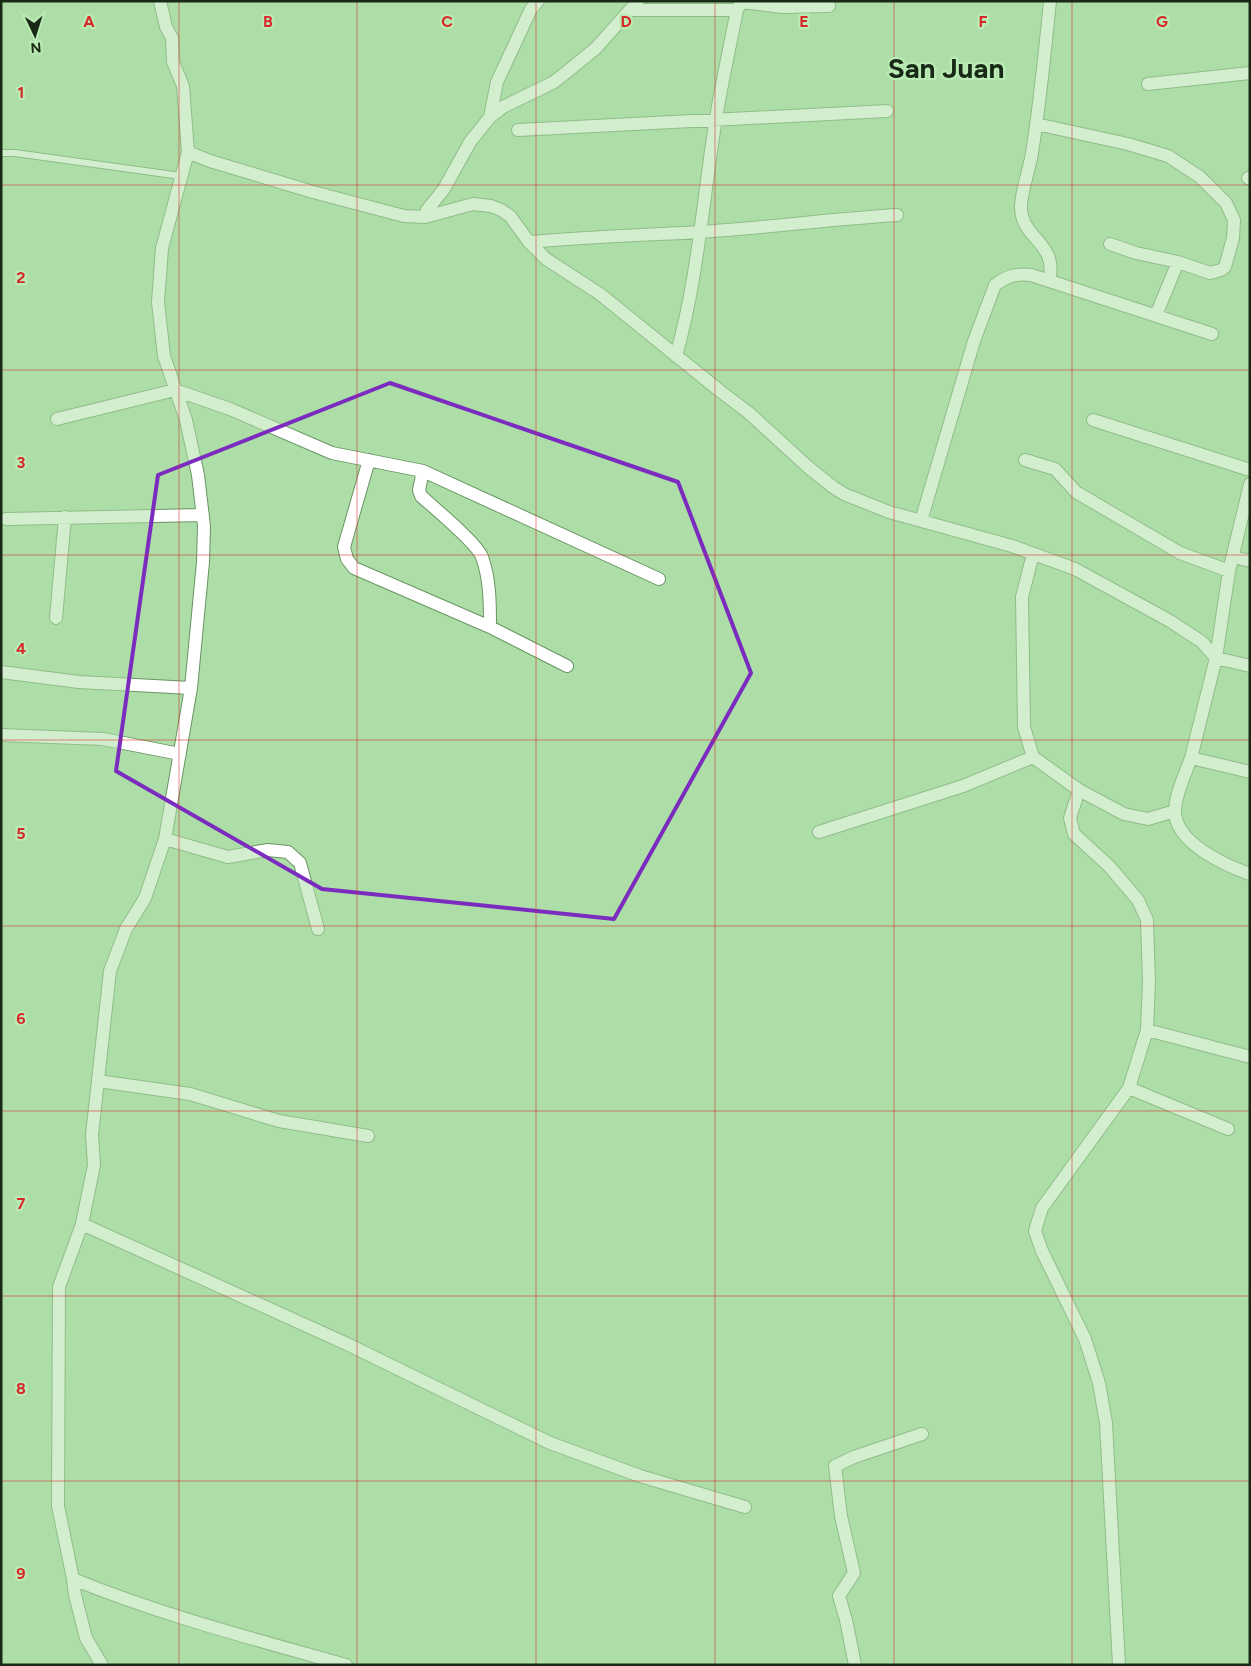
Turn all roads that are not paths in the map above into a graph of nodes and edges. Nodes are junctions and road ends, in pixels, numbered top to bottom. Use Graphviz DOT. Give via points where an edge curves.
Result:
graph roads {
  1 [pos="160,1"];
  2 [pos="538,1"];
  3 [pos="1050,1"];
  4 [pos="740,4"];
  5 [pos="634,5"];
  6 [pos="829,6"];
  7 [pos="1250,73"];
  8 [pos="1148,84"];
  9 [pos="887,111"];
  10 [pos="490,117"];
  11 [pos="716,119"];
  12 [pos="1036,124"];
  13 [pos="518,130"];
  14 [pos="188,152"];
  15 [pos="1,154"];
  16 [pos="181,176"];
  17 [pos="897,215"];
  18 [pos="425,217"];
  19 [pos="701,232"];
  20 [pos="529,242"];
  21 [pos="1110,244"];
  22 [pos="1178,262"];
  23 [pos="1049,281"];
  24 [pos="1156,316"];
  25 [pos="1212,334"];
  26 [pos="676,356"];
  27 [pos="176,390"];
  28 [pos="58,420"];
  29 [pos="1093,420"];
  30 [pos="369,460"];
  31 [pos="1025,460"];
  32 [pos="1250,470"];
  33 [pos="423,471"];
  34 [pos="1250,484"];
  35 [pos="203,515"];
  36 [pos="65,517"];
  37 [pos="6,519"];
  38 [pos="921,521"];
  39 [pos="1032,554"];
  40 [pos="1233,557"];
  41 [pos="1250,561"];
  42 [pos="1230,571"];
  43 [pos="659,579"];
  44 [pos="56,618"];
  45 [pos="490,627"];
  46 [pos="1216,658"];
  47 [pos="567,666"];
  48 [pos="1250,666"];
  49 [pos="1,672"];
  50 [pos="191,688"];
  51 [pos="1,736"];
  52 [pos="180,754"];
  53 [pos="1033,757"];
  54 [pos="1191,758"];
  55 [pos="1250,772"];
  56 [pos="1079,790"];
  57 [pos="1175,811"];
  58 [pos="819,832"];
  59 [pos="165,839"];
  60 [pos="1249,874"];
  61 [pos="318,929"];
  62 [pos="1147,1030"];
  63 [pos="1250,1056"];
  64 [pos="98,1081"];
  65 [pos="1128,1088"];
  66 [pos="1228,1128"];
  67 [pos="368,1136"];
  68 [pos="82,1224"];
  69 [pos="922,1434"];
  70 [pos="745,1507"];
  71 [pos="73,1579"];
  72 [pos="102,1665"];
  73 [pos="346,1665"];
  74 [pos="855,1665"];
  75 [pos="1119,1665"];
  1 -- 14 [label="street" via="172,38 173,62 183,86"];
  2 -- 10 [label="street" via="531,9 497,82"];
  3 -- 12 [label="street"];
  4 -- 5 [label="street"];
  4 -- 6 [label="street"];
  4 -- 11 [label="street"];
  5 -- 10 [label="street" via="596,48 554,82"];
  7 -- 8 [label="street"];
  9 -- 11 [label="street"];
  10 -- 18 [label="street" via="470,142"];
  11 -- 13 [label="street"];
  11 -- 19 [label="street"];
  12 -- 22 [label="street" via="1168,156 1214,189 1234,220 1234,238 1225,267 1210,273"];
  12 -- 23 [label="street" via="1022,214 1028,230 1047,252 1051,267"];
  14 -- 16 [label="street"];
  14 -- 18 [label="street" via="390,213"];
  15 -- 16 [label="lane"];
  16 -- 27 [label="street" via="162,248 158,302 164,356"];
  17 -- 19 [label="street"];
  18 -- 20 [label="street" via="473,204 491,206 510,216"];
  19 -- 20 [label="street"];
  19 -- 26 [label="street" via="686,320"];
  20 -- 26 [label="street" via="546,259 600,294"];
  21 -- 22 [label="street"];
  22 -- 24 [label="street"];
  23 -- 24 [label="street"];
  23 -- 38 [label="street" via="1024,274 1009,276 995,285 974,342"];
  24 -- 25 [label="street"];
  26 -- 38 [label="street" via="844,494"];
  27 -- 28 [label="street"];
  27 -- 30 [label="street" via="230,409 332,453"];
  27 -- 35 [label="street" via="198,474"];
  29 -- 32 [label="street"];
  30 -- 33 [label="street"];
  30 -- 45 [label="street" via="344,547 347,559 354,568"];
  31 -- 42 [label="street" via="1055,469 1076,492 1180,553"];
  33 -- 43 [label="street"];
  33 -- 45 [label="street" via="418,490 421,496 482,555 490,594"];
  34 -- 40 [label="street"];
  35 -- 36 [label="street"];
  35 -- 50 [label="street" via="203,562"];
  36 -- 37 [label="street"];
  36 -- 44 [label="street"];
  38 -- 39 [label="street"];
  39 -- 46 [label="street" via="1075,569 1170,621 1202,642"];
  39 -- 53 [label="street" via="1022,606 1024,727"];
  40 -- 41 [label="street"];
  40 -- 42 [label="street"];
  42 -- 46 [label="street"];
  45 -- 47 [label="street"];
  46 -- 48 [label="street"];
  46 -- 54 [label="street"];
  49 -- 50 [label="street" via="78,682"];
  50 -- 52 [label="street"];
  51 -- 52 [label="street" via="103,740"];
  52 -- 59 [label="street"];
  53 -- 56 [label="street"];
  53 -- 58 [label="street" via="963,786"];
  54 -- 55 [label="street"];
  54 -- 57 [label="street"];
  56 -- 57 [label="street" via="1124,814 1148,819"];
  56 -- 62 [label="street" via="1070,818 1074,834 1110,866 1138,900 1147,920"];
  57 -- 60 [label="street" via="1176,823 1192,843 1216,859"];
  59 -- 61 [label="street" via="228,857 268,850 288,852 300,863"];
  59 -- 64 [label="street" via="145,898 126,929 110,971"];
  62 -- 63 [label="street"];
  62 -- 65 [label="street"];
  64 -- 67 [label="street" via="190,1094 279,1121"];
  64 -- 68 [label="street" via="92,1135 94,1165"];
  65 -- 66 [label="street"];
  65 -- 75 [label="street" via="1042,1208 1035,1231 1086,1339 1103,1403"];
  68 -- 70 [label="street" via="347,1344 550,1443 640,1476"];
  68 -- 71 [label="street" via="59,1287 58,1506"];
  69 -- 74 [label="street" via="835,1466 841,1516 854,1573 839,1596"];
  71 -- 72 [label="street" via="86,1638"];
  71 -- 73 [label="street" via="203,1624"];
}
